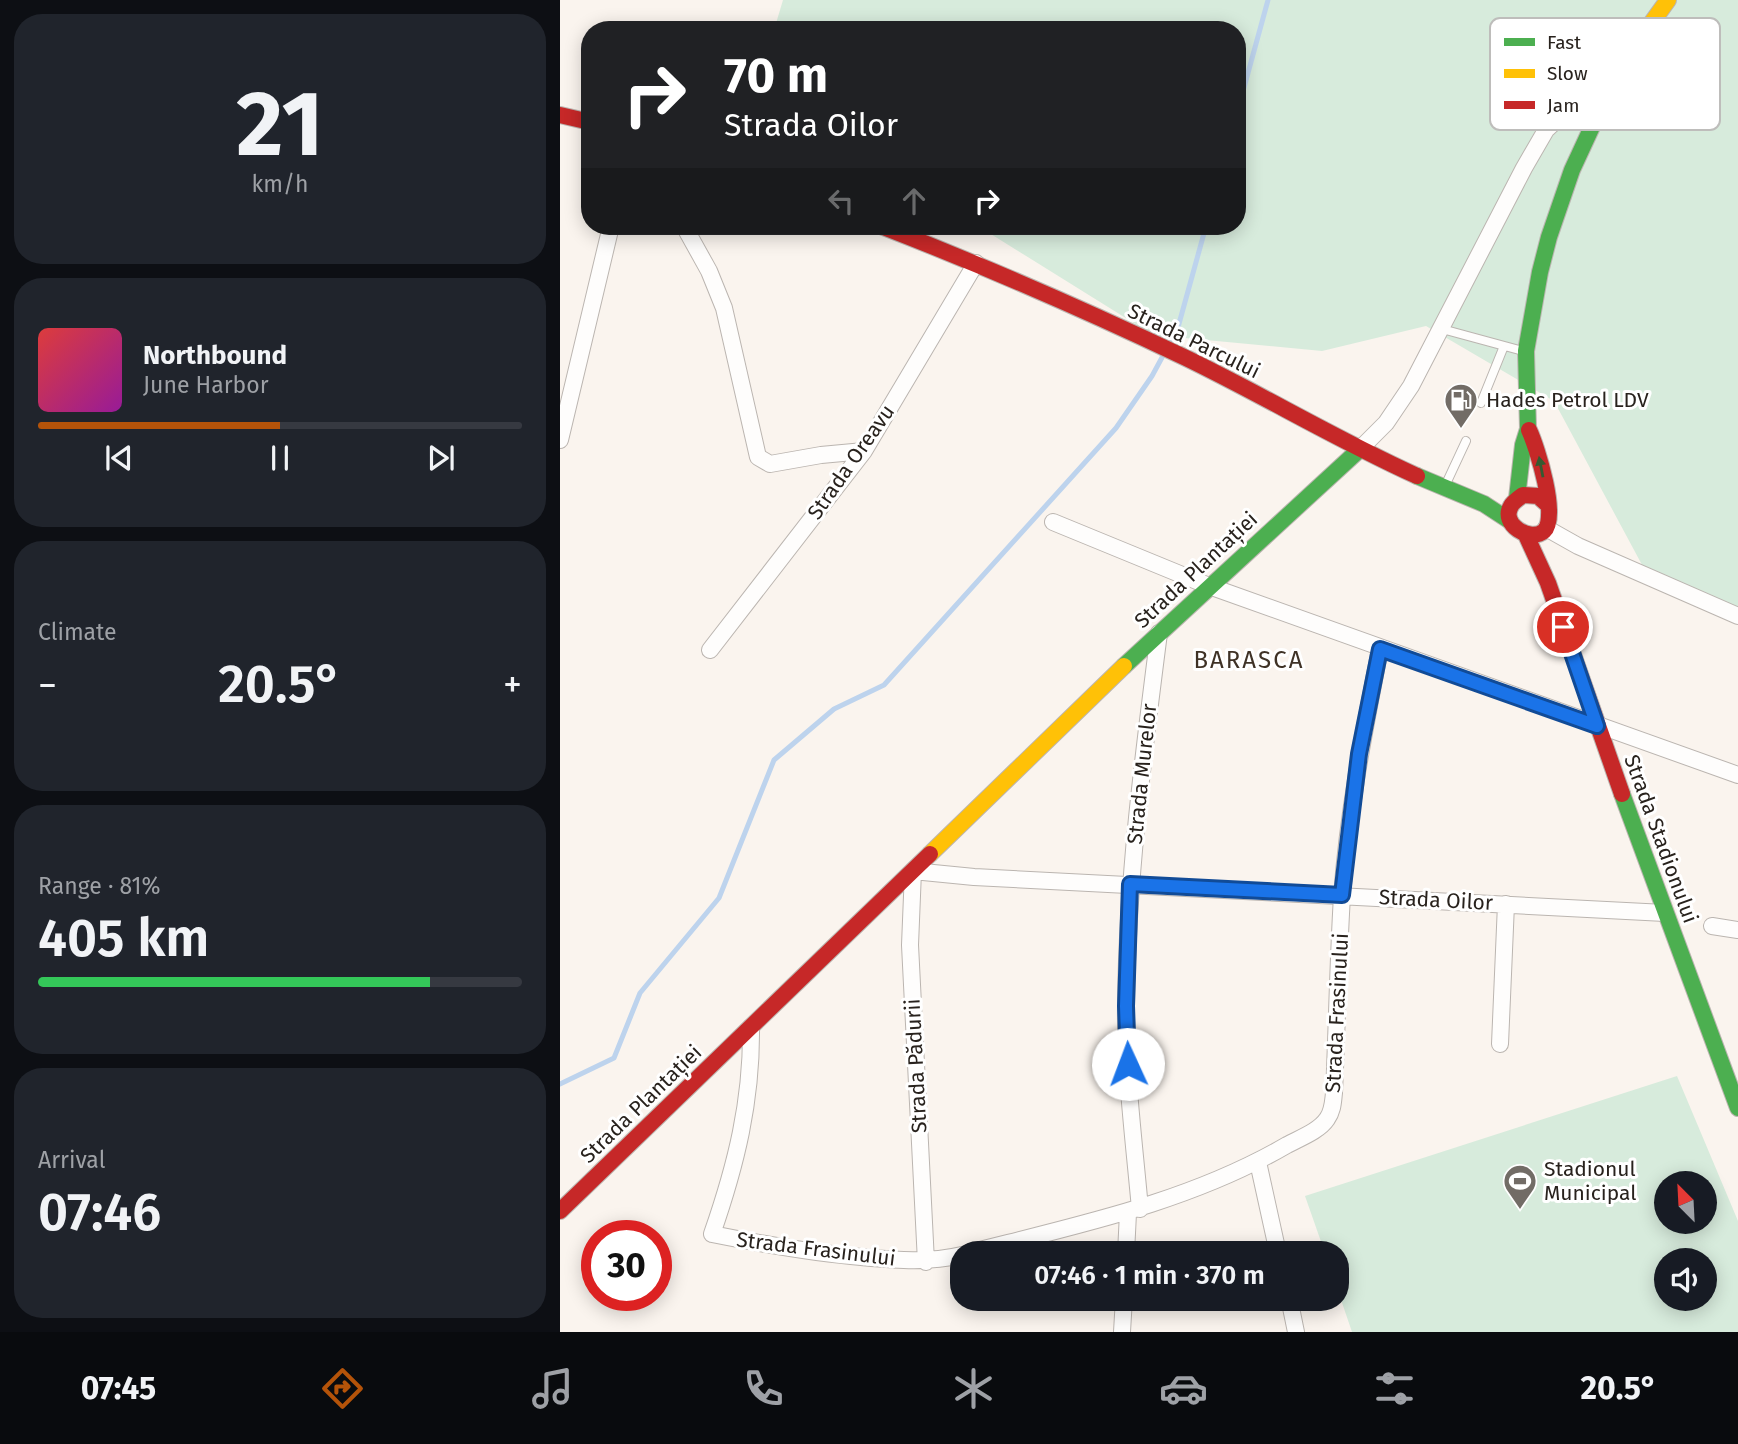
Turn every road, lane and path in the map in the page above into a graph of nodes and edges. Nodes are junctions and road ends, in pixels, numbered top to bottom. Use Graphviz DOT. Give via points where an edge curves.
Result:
graph roads {
  1 [pos="1668,0"];
  2 [pos="1655,18"];
  3 [pos="560,115"];
  4 [pos="581,120"];
  5 [pos="1546,130"];
  6 [pos="1589,130"];
  7 [pos="609,235"];
  8 [pos="689,235"];
  9 [pos="904,235"];
  10 [pos="976,263"];
  11 [pos="1442,329"];
  12 [pos="1504,346"];
  13 [pos="1526,351"];
  14 [pos="1481,403"];
  15 [pos="1528,429"];
  16 [pos="560,440"];
  17 [pos="1466,440"];
  18 [pos="1359,450"];
  19 [pos="864,451"];
  20 [pos="1444,488"];
  21 [pos="1515,500"];
  22 [pos="1484,503"];
  23 [pos="1548,505"];
  24 [pos="1510,521"];
  25 [pos="1053,522"];
  26 [pos="1544,530"];
  27 [pos="1526,535"];
  28 [pos="1548,583"];
  29 [pos="1209,586"];
  30 [pos="1738,616"];
  31 [pos="1159,634"];
  32 [pos="1380,649"];
  33 [pos="710,650"];
  34 [pos="1597,726"];
  35 [pos="1738,775"];
  36 [pos="913,871"];
  37 [pos="1130,884"];
  38 [pos="1342,895"];
  39 [pos="1506,904"];
  40 [pos="1665,913"];
  41 [pos="1712,926"];
  42 [pos="1738,930"];
  43 [pos="751,1027"];
  44 [pos="1500,1044"];
  45 [pos="1738,1108"];
  46 [pos="1258,1162"];
  47 [pos="560,1211"];
  48 [pos="1134,1211"];
  49 [pos="1015,1241"];
  50 [pos="1128,1241"];
  51 [pos="1275,1241"];
  52 [pos="950,1257"];
  53 [pos="926,1262"];
  54 [pos="1123,1311"];
  55 [pos="1292,1311"];
  56 [pos="1122,1332"];
  57 [pos="1296,1332"];
  1 -- 2 [label="main road"];
  3 -- 4 [label="main road"];
  5 -- 11 [label="street, Strada Plantației"];
  6 -- 13 [label="main road" via="1549,237"];
  7 -- 16 [label="street"];
  8 -- 19 [label="street" via="724,308 758,457 770,464"];
  9 -- 10 [label="main road, Strada Parcului"];
  10 -- 18 [label="main road, Strada Parcului" via="1186,358"];
  10 -- 19 [label="street, Strada Oreavu"];
  11 -- 12 [label="lane"];
  11 -- 18 [label="street, Strada Plantației" via="1386,423"];
  12 -- 13 [label="lane"];
  12 -- 14 [label="lane"];
  13 -- 15 [label="main road"];
  15 -- 21 [label="main road"];
  23 -- 15 [label="main road, one-way" via="1536,444"];
  17 -- 20 [label="lane"];
  18 -- 20 [label="main road, Strada Parcului"];
  18 -- 29 [label="main road, Strada Plantației"];
  19 -- 33 [label="street, Strada Oreavu"];
  20 -- 22 [label="main road, Strada Parcului"];
  21 -- 22 [label="main road, Strada Parcului"];
  21 -- 23 [label="main road" via="1533,494"];
  21 -- 24 [label="main road"];
  22 -- 24 [label="main road, Strada Parcului"];
  23 -- 26 [label="main road" via="1550,520"];
  24 -- 27 [label="main road"];
  25 -- 29 [label="street"];
  26 -- 27 [label="main road"];
  26 -- 28 [label="main road, Strada Stadionului"];
  26 -- 30 [label="street"];
  27 -- 28 [label="main road, Strada Stadionului"];
  28 -- 34 [label="main road, Strada Stadionului"];
  29 -- 31 [label="main road, Strada Plantației"];
  29 -- 32 [label="street"];
  31 -- 36 [label="main road, Strada Plantației"];
  31 -- 37 [label="street, Strada Murelor"];
  32 -- 34 [label="street"];
  32 -- 38 [label="street, Strada Frasinului" via="1359,754"];
  34 -- 35 [label="street"];
  34 -- 40 [label="main road, Strada Stadionului"];
  36 -- 37 [label="street, Strada Oilor"];
  36 -- 43 [label="main road, Strada Plantației"];
  36 -- 53 [label="street, Strada Pădurii" via="910,945"];
  37 -- 38 [label="street, Strada Oilor"];
  37 -- 48 [label="street, Strada Murelor" via="1126,1045"];
  38 -- 39 [label="street, Strada Oilor"];
  38 -- 46 [label="street, Strada Frasinului" via="1331,1112 1314,1129"];
  39 -- 40 [label="street, Strada Oilor"];
  39 -- 44 [label="street"];
  40 -- 45 [label="main road, Strada Stadionului"];
  41 -- 42 [label="street"];
  43 -- 47 [label="main road, Strada Plantației"];
  43 -- 53 [label="street, Strada Frasinului" via="750,1088 730,1180 712,1234 809,1252"];
  46 -- 48 [label="street, Strada Frasinului"];
  46 -- 51 [label="street"];
  48 -- 49 [label="street, Strada Frasinului"];
  48 -- 50 [label="street, Strada Murelor"];
  52 -- 53 [label="street, Strada Frasinului"];
  54 -- 56 [label="street"];
  55 -- 57 [label="street"];
}
